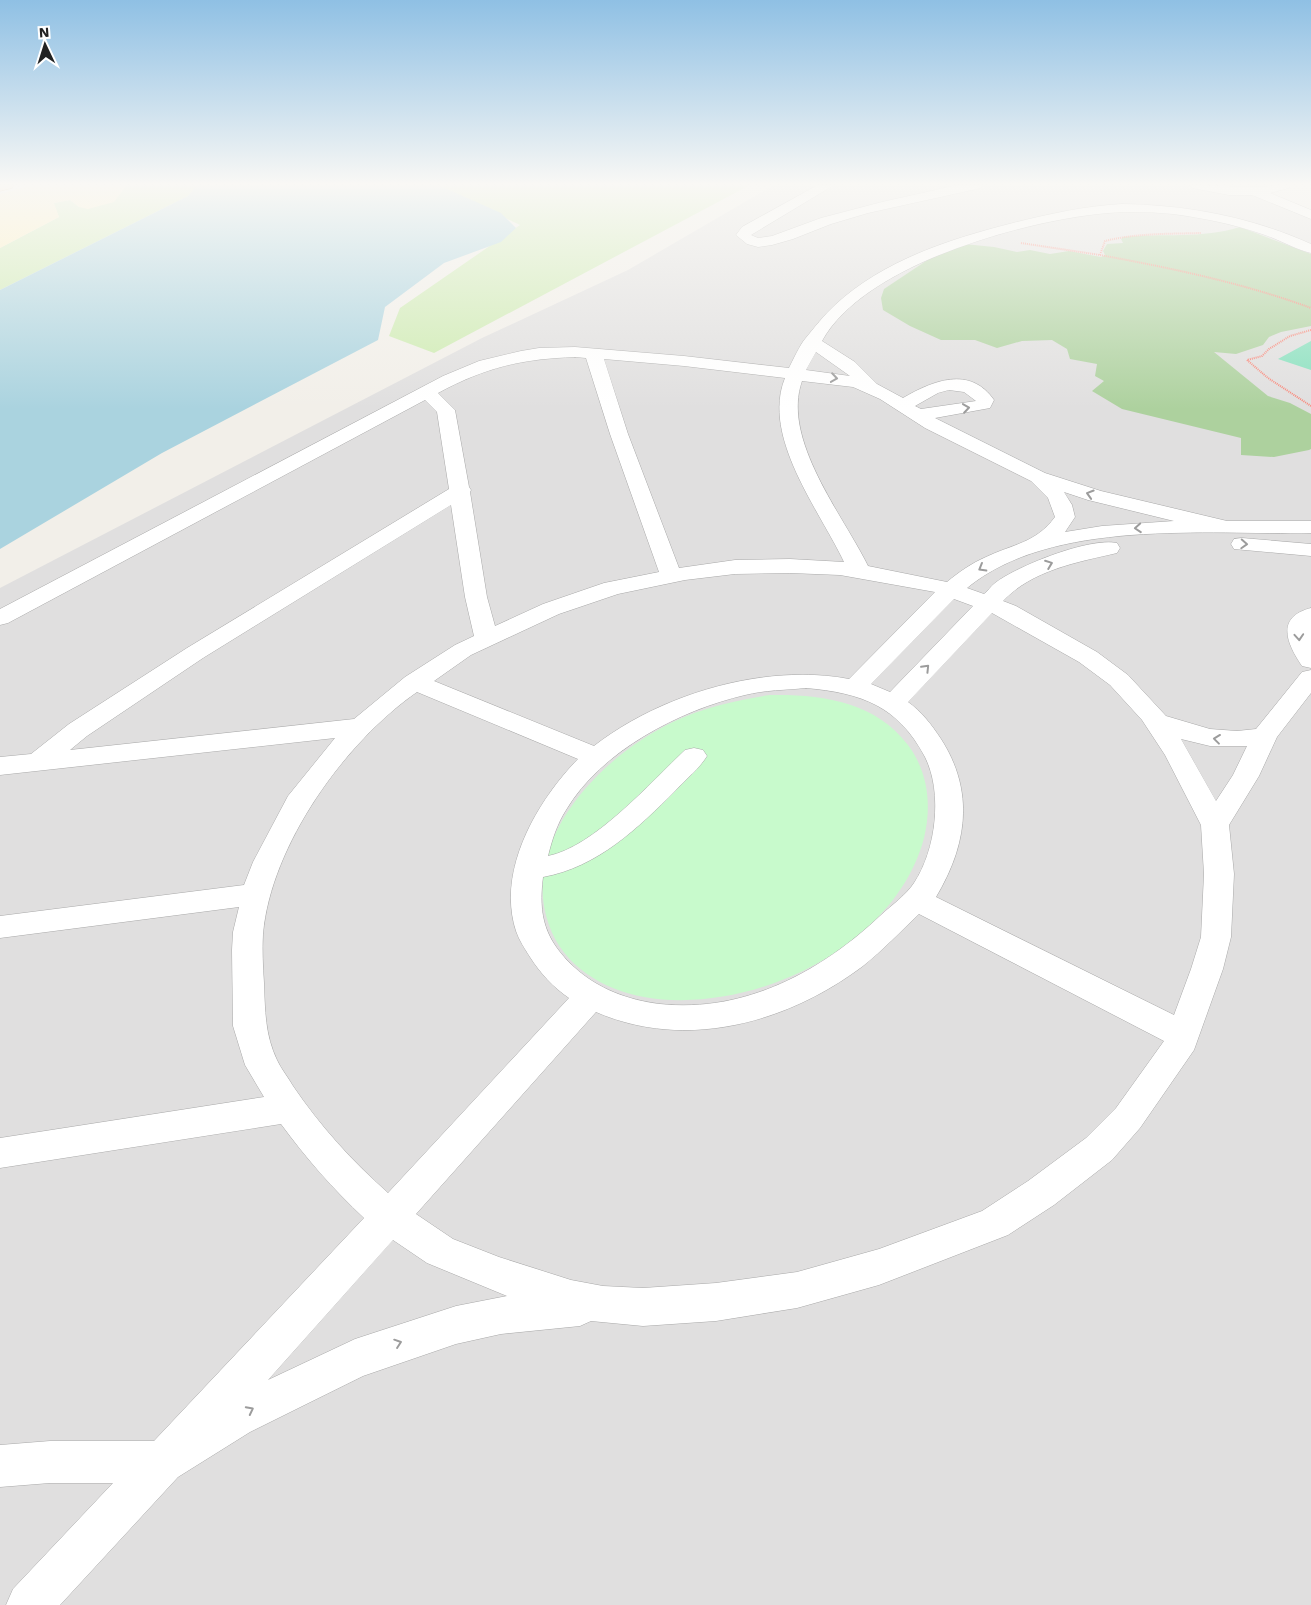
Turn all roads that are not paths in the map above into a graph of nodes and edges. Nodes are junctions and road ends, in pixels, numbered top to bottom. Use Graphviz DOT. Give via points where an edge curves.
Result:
graph roads {
  1 [pos="917,260"];
  2 [pos="811,342"];
  3 [pos="593,353"];
  4 [pos="796,374"];
  5 [pos="871,387"];
  6 [pos="427,392"];
  7 [pos="902,405"];
  8 [pos="918,415"];
  9 [pos="1038,477"];
  10 [pos="461,490"];
  11 [pos="1222,526"];
  12 [pos="1311,526"];
  13 [pos="1031,548"];
  14 [pos="1311,550"];
  15 [pos="859,571"];
  16 [pos="671,575"];
  17 [pos="951,590"];
  18 [pos="988,602"];
  19 [pos="1311,615"];
  20 [pos="0,618"];
  21 [pos="486,638"];
  22 [pos="1311,661"];
  23 [pos="1311,677"];
  24 [pos="414,682"];
  25 [pos="855,687"];
  26 [pos="893,703"];
  27 [pos="1157,722"];
  28 [pos="359,727"];
  29 [pos="1265,735"];
  30 [pos="694,756"];
  31 [pos="597,757"];
  32 [pos="38,762"];
  33 [pos="0,766"];
  34 [pos="1215,825"];
  35 [pos="530,869"];
  36 [pos="256,894"];
  37 [pos="916,900"];
  38 [pos="0,927"];
  39 [pos="590,997"];
  40 [pos="1182,1035"];
  41 [pos="289,1108"];
  42 [pos="0,1153"];
  43 [pos="389,1217"];
  44 [pos="603,1305"];
  45 [pos="163,1462"];
  46 [pos="0,1466"];
  47 [pos="29,1605"];
  1 -- 2 [label="street" via="855,295"];
  2 -- 4 [label="street"];
  2 -- 5 [label="street" via="859,373"];
  3 -- 4 [label="street"];
  3 -- 6 [label="street" via="521,356 485,365"];
  3 -- 16 [label="street"];
  4 -- 5 [label="street, one-way" via="857,382"];
  4 -- 15 [label="street" via="788,405 795,440"];
  5 -- 7 [label="street"];
  6 -- 10 [label="street" via="446,410"];
  6 -- 20 [label="street"];
  7 -- 8 [label="street"];
  8 -- 7 [label="street, one-way" via="979,406 985,400 974,389 946,385"];
  8 -- 9 [label="street"];
  11 -- 9 [label="street, one-way" via="1118,502"];
  9 -- 13 [label="street" via="1054,492 1065,517 1050,536"];
  10 -- 21 [label="street" via="476,596"];
  10 -- 32 [label="street" via="187,659 78,730"];
  11 -- 12 [label="street"];
  11 -- 13 [label="street, one-way" via="1110,530"];
  13 -- 17 [label="street, one-way" via="986,565"];
  18 -- 14 [label="street, one-way" via="1003,588 1037,569 1100,550 1198,542"];
  15 -- 16 [label="street" via="770,566"];
  15 -- 17 [label="street"];
  16 -- 21 [label="street" via="592,594 551,608"];
  17 -- 18 [label="street"];
  17 -- 25 [label="street"];
  26 -- 18 [label="street, one-way"];
  18 -- 27 [label="street" via="1088,657 1119,680"];
  19 -- 22 [label="street, one-way" via="1300,624 1298,636"];
  21 -- 24 [label="street" via="445,660"];
  23 -- 29 [label="street"];
  24 -- 28 [label="street"];
  24 -- 31 [label="street"];
  25 -- 26 [label="street"];
  25 -- 31 [label="street" via="806,681 750,686 656,718 630,732"];
  26 -- 37 [label="street" via="912,718 945,768 952,808 936,868 924,892"];
  29 -- 27 [label="street, one-way" via="1247,739 1212,738"];
  27 -- 34 [label="street"];
  28 -- 32 [label="street"];
  28 -- 36 [label="street" via="302,796 267,862"];
  29 -- 34 [label="street" via="1246,776"];
  30 -- 35 [label="street" via="597,845 560,863"];
  31 -- 35 [label="street" via="552,808 539,834"];
  32 -- 33 [label="street"];
  34 -- 40 [label="street" via="1219,874 1216,937"];
  35 -- 39 [label="street" via="528,919 534,938 563,976"];
  36 -- 38 [label="street"];
  36 -- 41 [label="street" via="247,950 249,1026 262,1065"];
  37 -- 39 [label="street" via="883,933 834,972 772,1001 730,1014 685,1018 640,1014"];
  37 -- 40 [label="street"];
  39 -- 43 [label="street"];
  40 -- 44 [label="street" via="1177,1050 1128,1118 1099,1149 995,1223 879,1267 797,1290 716,1302 643,1307"];
  41 -- 42 [label="street"];
  41 -- 43 [label="street" via="348,1180"];
  43 -- 44 [label="street" via="440,1251 570,1299"];
  43 -- 45 [label="street"];
  45 -- 44 [label="street, one-way" via="235,1417 355,1359 456,1325 501,1315"];
  45 -- 46 [label="street" via="50,1462"];
  45 -- 47 [label="street"];
}
